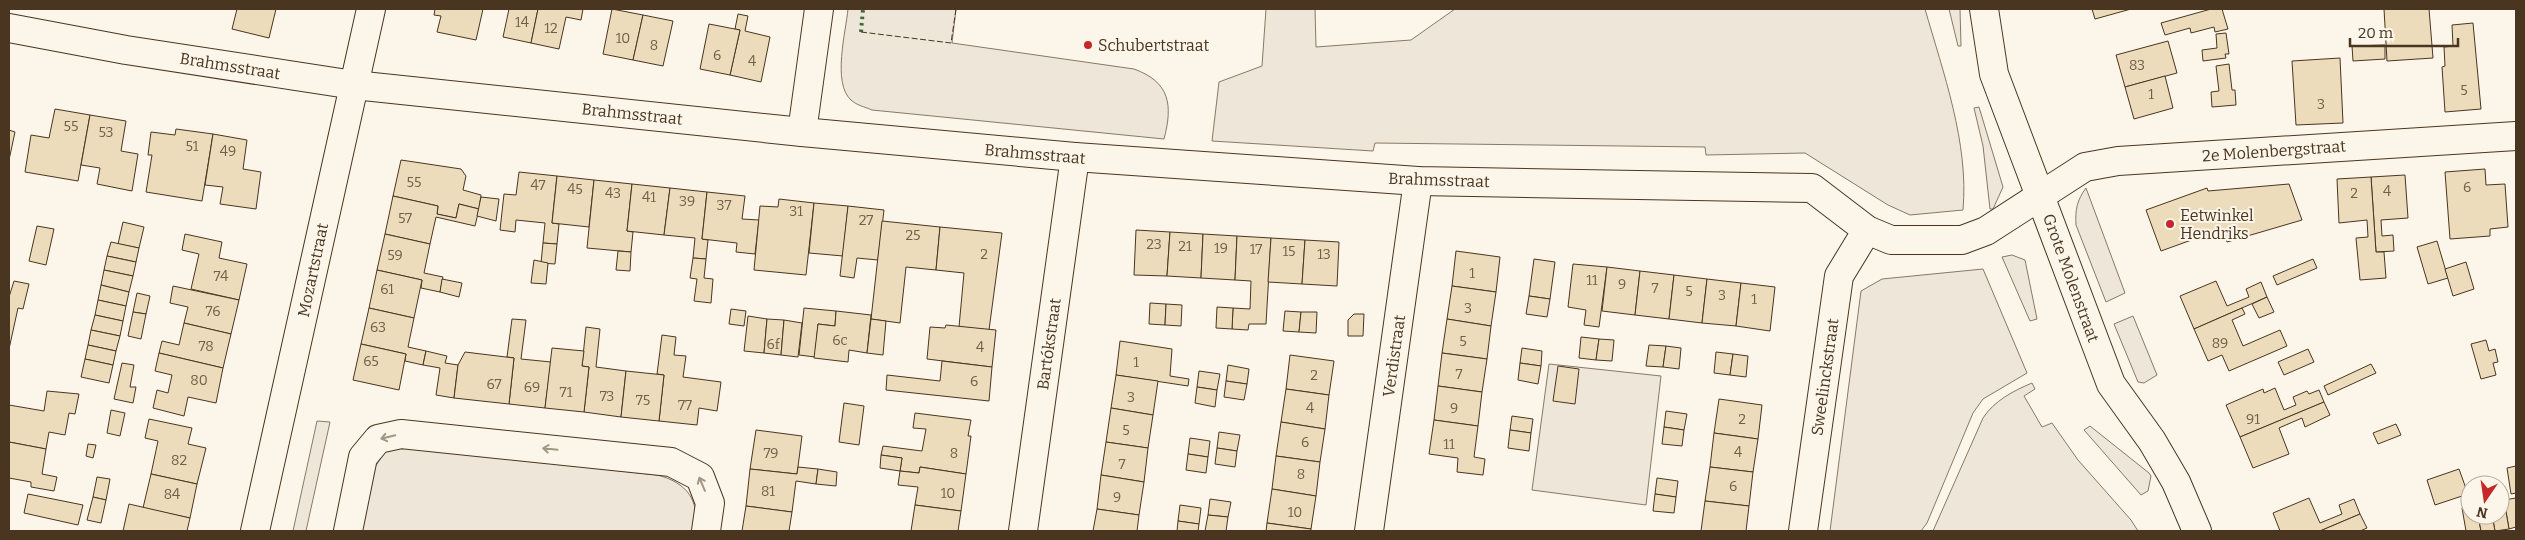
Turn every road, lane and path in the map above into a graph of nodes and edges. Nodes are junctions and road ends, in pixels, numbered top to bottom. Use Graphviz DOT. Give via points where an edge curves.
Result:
graph roads {
  1 [pos="370,9"];
  2 [pos="819,9"];
  3 [pos="1984,9"];
  4 [pos="9,28"];
  5 [pos="354,85"];
  6 [pos="802,132"];
  7 [pos="2516,136"];
  8 [pos="1075,157"];
  9 [pos="1418,181"];
  10 [pos="2040,195"];
  11 [pos="1867,230"];
  12 [pos="255,531"];
  13 [pos="348,531"];
  14 [pos="706,531"];
  15 [pos="1023,531"];
  16 [pos="1369,531"];
  17 [pos="1803,531"];
  18 [pos="2197,531"];
  1 -- 5 [label="street, Mozartstraat"];
  2 -- 6 [label="street"];
  3 -- 10 [label="street, Grote Molenstraat" via="1994,74"];
  4 -- 5 [label="street, Brahmsstraat" via="126,50"];
  5 -- 6 [label="street, Brahmsstraat"];
  5 -- 12 [label="street, Mozartstraat"];
  6 -- 8 [label="street, Brahmsstraat"];
  7 -- 10 [label="street, 2e Molenbergstraat" via="2118,160 2085,167"];
  8 -- 9 [label="street, Brahmsstraat"];
  8 -- 15 [label="street, Bartókstraat"];
  9 -- 11 [label="street, Brahmsstraat" via="1812,188"];
  9 -- 16 [label="street, Verdistraat"];
  10 -- 11 [label="street, Brahmsstraat" via="1986,231 1962,240 1891,240"];
  10 -- 18 [label="street, Grote Molenstraat" via="2111,384 2152,441 2176,482"];
  11 -- 17 [label="street, Sweelinckstraat" via="1839,276"];
  14 -- 13 [label="street, one-way" via="710,503 700,477 671,462 400,434 378,439 363,458"];
}
